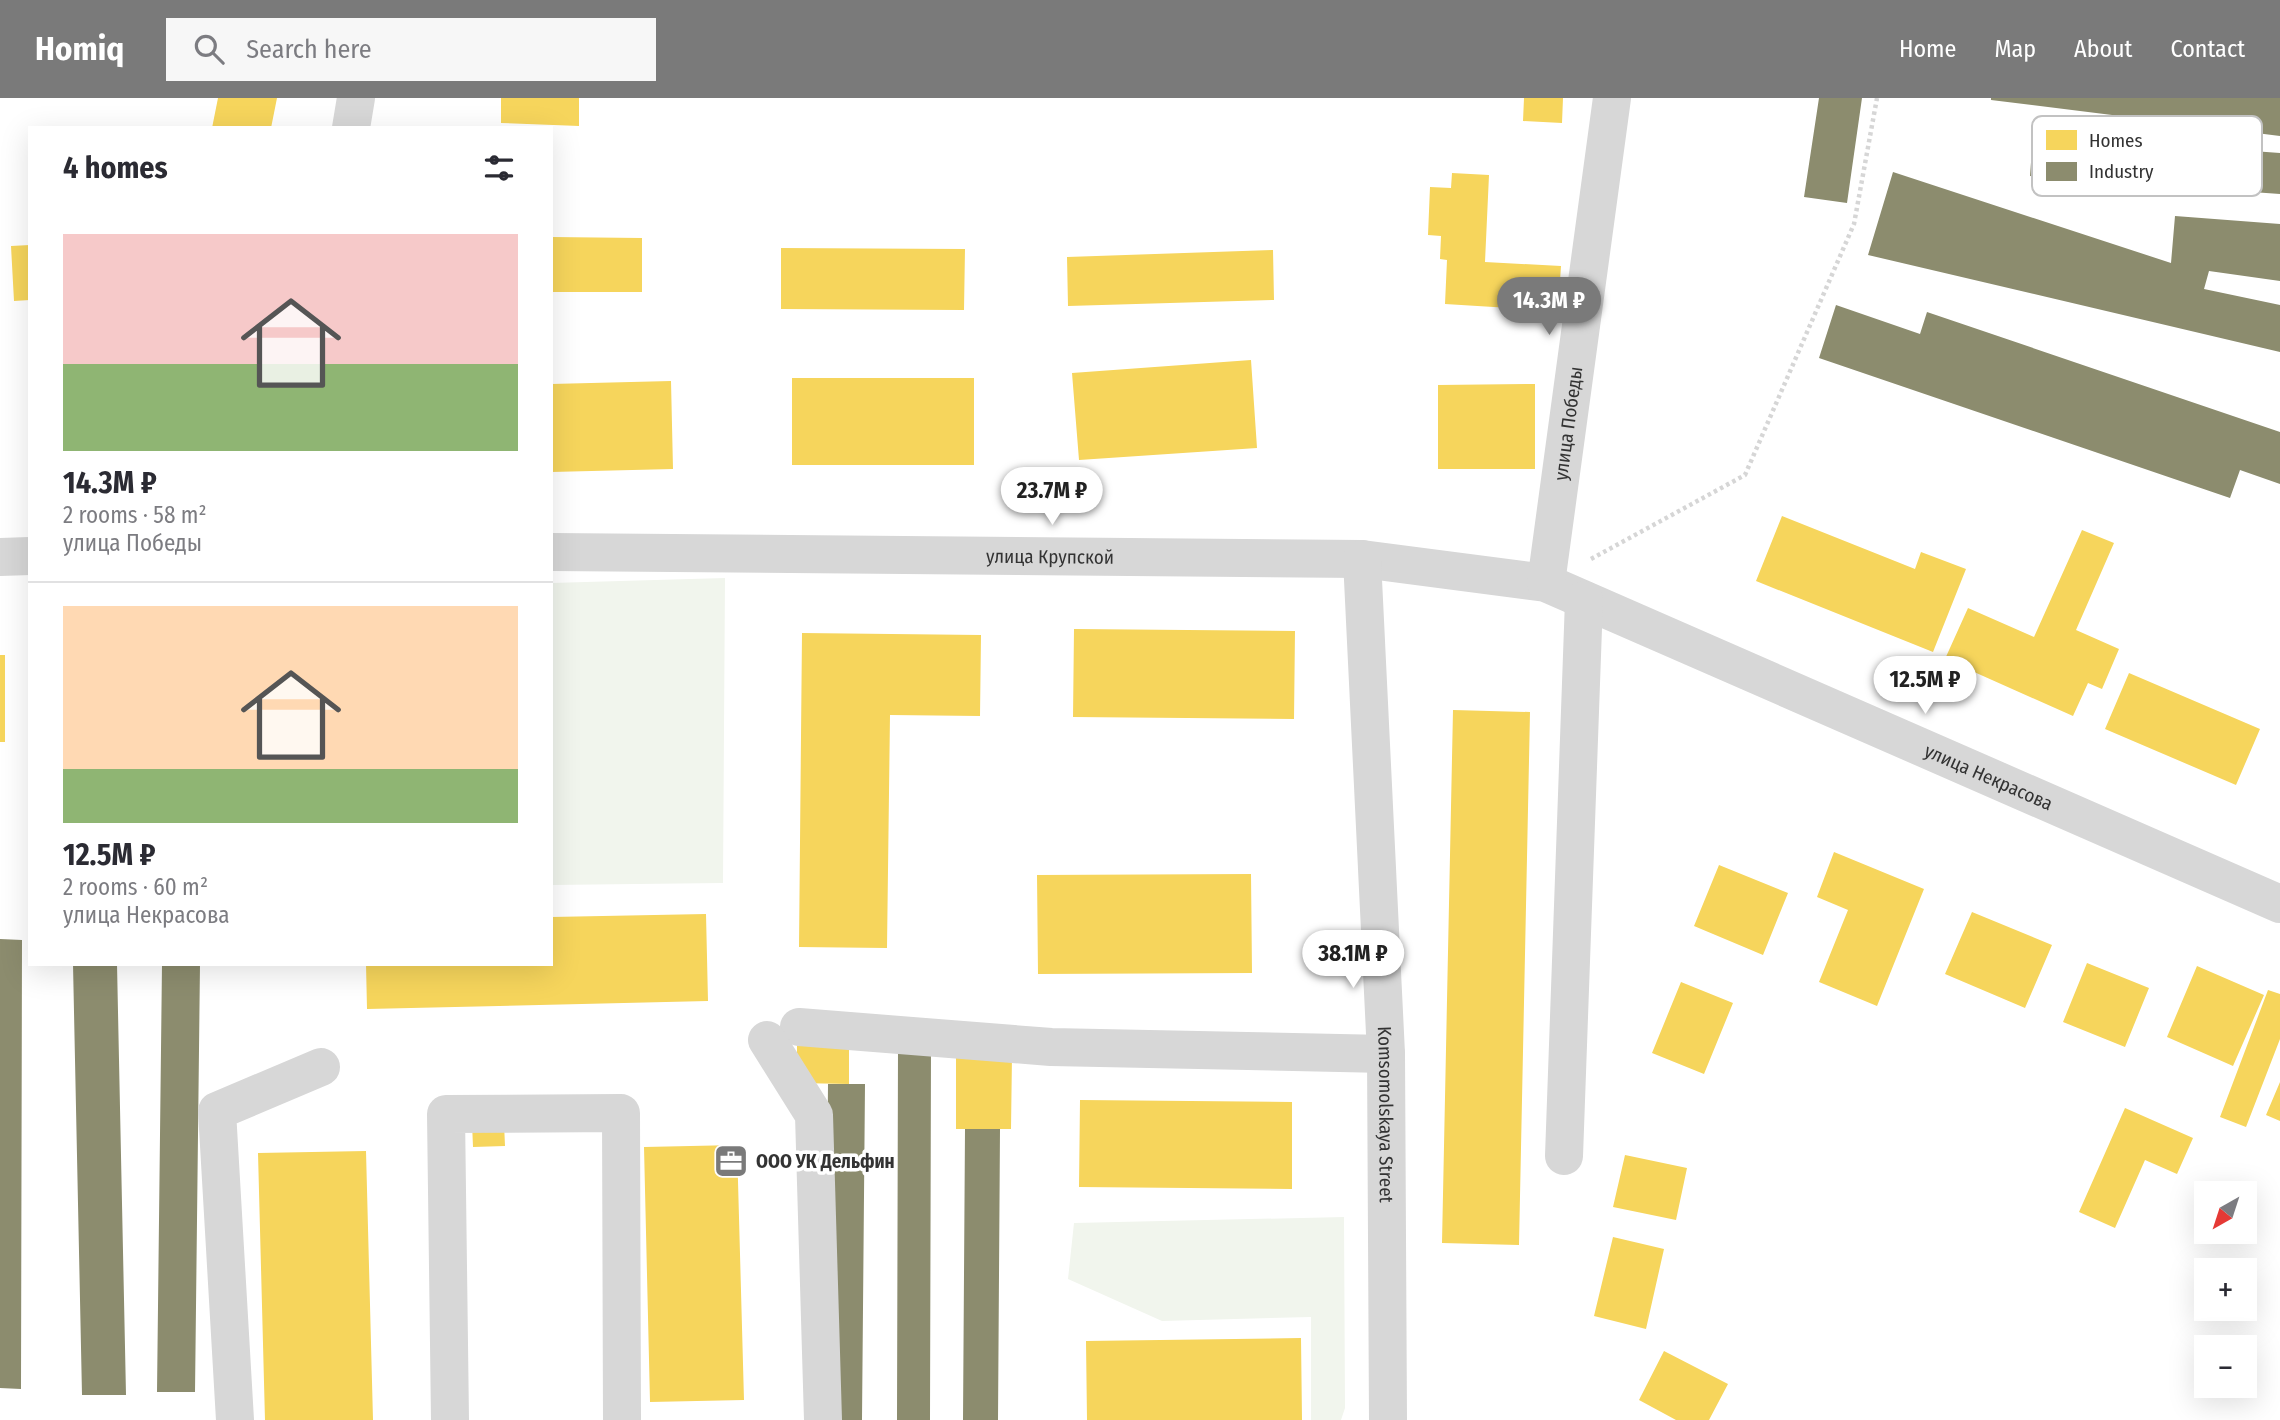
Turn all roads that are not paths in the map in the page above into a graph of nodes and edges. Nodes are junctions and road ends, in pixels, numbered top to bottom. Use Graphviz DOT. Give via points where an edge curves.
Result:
graph roads {
  1 [pos="356,98"];
  2 [pos="1612,98"];
  3 [pos="351,126"];
  4 [pos="553,552"];
  5 [pos="0,556"];
  6 [pos="28,556"];
  7 [pos="1362,559"];
  8 [pos="1546,583"];
  9 [pos="1584,600"];
  10 [pos="2280,904"];
  11 [pos="1386,1054"];
  12 [pos="321,1066"];
  13 [pos="1564,1156"];
  14 [pos="235,1420"];
  15 [pos="450,1420"];
  16 [pos="622,1420"];
  17 [pos="822,1420"];
  18 [pos="1388,1420"];
  1 -- 3 [label="street"];
  2 -- 8 [label="street, улица Победы"];
  4 -- 7 [label="street, улица Крупской"];
  5 -- 6 [label="street"];
  7 -- 8 [label="street, улица Крупской"];
  7 -- 11 [label="street, Komsomolskaya Street"];
  8 -- 9 [label="street, улица Некрасова"];
  9 -- 10 [label="street, улица Некрасова"];
  9 -- 13 [label="street"];
  11 -- 17 [label="street" via="1051,1047 783,1033 814,1115"];
  11 -- 18 [label="street, Komsomolskaya Street"];
  12 -- 14 [label="street" via="217,1111"];
  15 -- 16 [label="street" via="446,1114 621,1114"];
}
